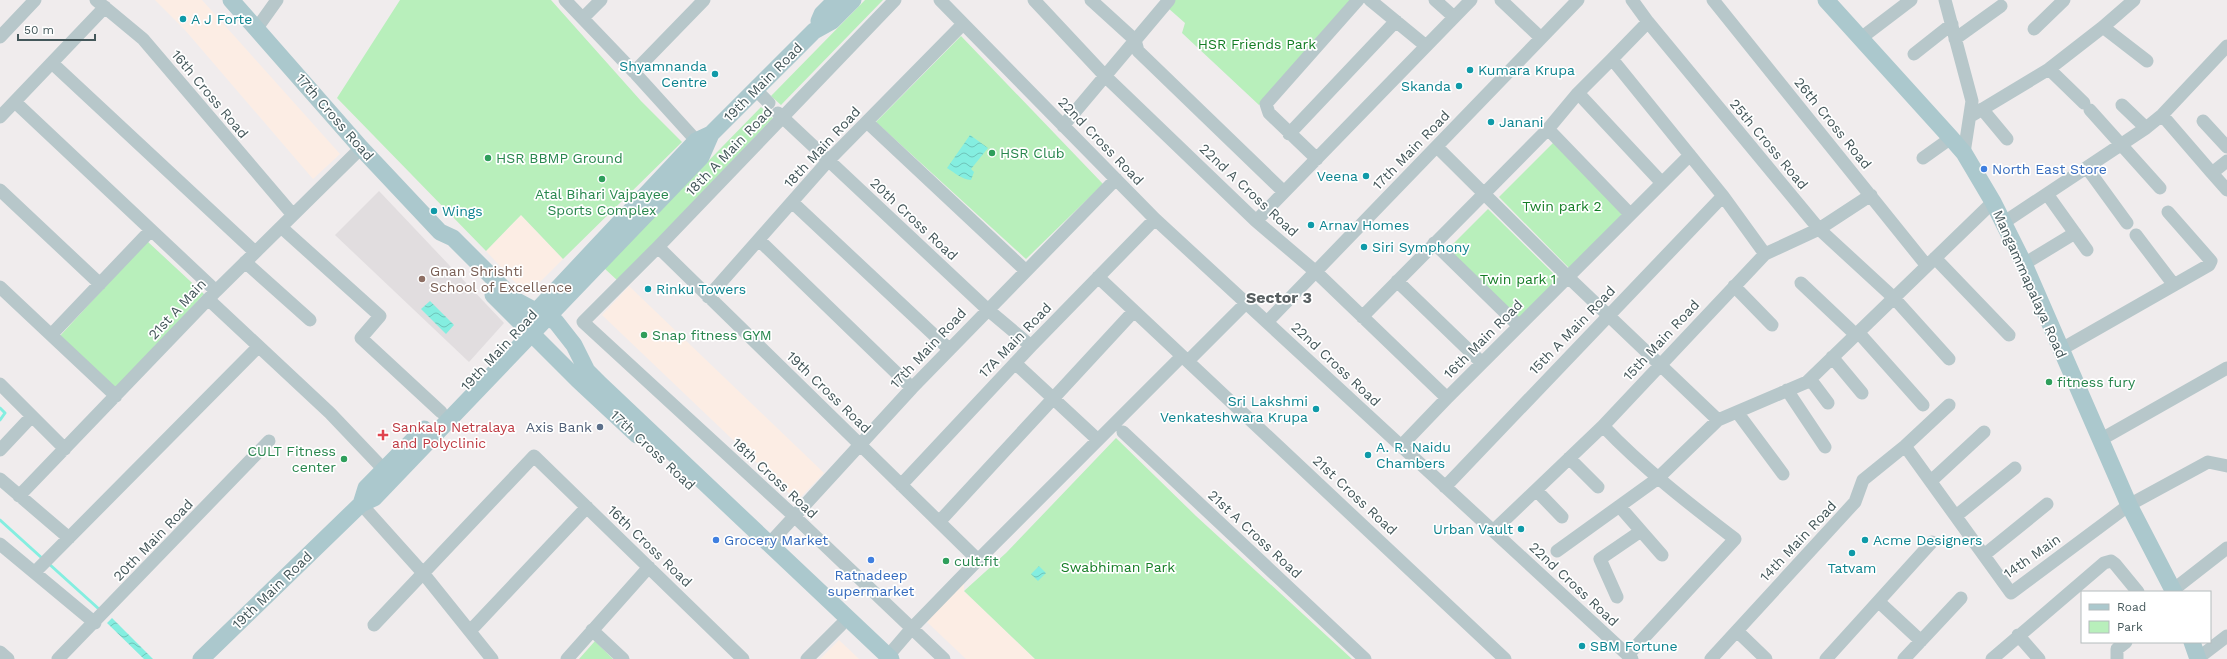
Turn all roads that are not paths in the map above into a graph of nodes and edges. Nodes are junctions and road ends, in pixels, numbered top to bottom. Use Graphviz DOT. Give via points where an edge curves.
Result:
graph roads {
  1 [pos="35,0"];
  2 [pos="231,0"];
  3 [pos="277,0"];
  4 [pos="565,0"];
  5 [pos="601,0"];
  6 [pos="704,0"];
  7 [pos="836,0"];
  8 [pos="853,0"];
  9 [pos="895,0"];
  10 [pos="940,0"];
  11 [pos="1034,0"];
  12 [pos="1169,0"];
  13 [pos="1358,0"];
  14 [pos="1370,0"];
  15 [pos="1435,0"];
  16 [pos="1471,0"];
  17 [pos="1501,0"];
  18 [pos="1578,0"];
  19 [pos="1632,0"];
  20 [pos="1713,0"];
  21 [pos="1826,0"];
  22 [pos="1911,0"];
  23 [pos="1946,0"];
  24 [pos="2064,0"];
  25 [pos="2134,0"];
  26 [pos="1094,1"];
  27 [pos="100,4"];
  28 [pos="1894,5"];
  29 [pos="2001,6"];
  30 [pos="1454,17"];
  31 [pos="583,18"];
  32 [pos="1396,21"];
  33 [pos="1648,22"];
  34 [pos="963,24"];
  35 [pos="1952,24"];
  36 [pos="2103,27"];
  37 [pos="257,28"];
  38 [pos="2034,29"];
  39 [pos="814,30"];
  40 [pos="0,37"];
  41 [pos="1540,38"];
  42 [pos="1861,38"];
  43 [pos="1955,39"];
  44 [pos="1135,40"];
  45 [pos="1426,46"];
  46 [pos="2227,46"];
  47 [pos="1914,54"];
  48 [pos="1612,58"];
  49 [pos="2148,61"];
  50 [pos="52,63"];
  51 [pos="2049,69"];
  52 [pos="634,72"];
  53 [pos="1106,77"];
  54 [pos="755,89"];
  55 [pos="1578,93"];
  56 [pos="15,102"];
  57 [pos="2122,105"];
  58 [pos="1982,108"];
  59 [pos="776,111"];
  60 [pos="2162,114"];
  61 [pos="1971,116"];
  62 [pos="0,118"];
  63 [pos="2203,121"];
  64 [pos="867,122"];
  65 [pos="1063,126"];
  66 [pos="2146,128"];
  67 [pos="1548,129"];
  68 [pos="1289,134"];
  69 [pos="1951,138"];
  70 [pos="2007,139"];
  71 [pos="700,145"];
  72 [pos="2122,145"];
  73 [pos="1436,147"];
  74 [pos="2227,147"];
  75 [pos="361,148"];
  76 [pos="1964,153"];
  77 [pos="1690,155"];
  78 [pos="1923,158"];
  79 [pos="1317,159"];
  80 [pos="828,161"];
  81 [pos="2227,161"];
  82 [pos="2087,168"];
  83 [pos="2212,173"];
  84 [pos="1116,179"];
  85 [pos="1662,183"];
  86 [pos="2160,188"];
  87 [pos="0,190"];
  88 [pos="2227,190"];
  89 [pos="1284,192"];
  90 [pos="1484,193"];
  91 [pos="2048,194"];
  92 [pos="1871,195"];
  93 [pos="1723,196"];
  94 [pos="792,202"];
  95 [pos="1993,202"];
  96 [pos="2168,212"];
  97 [pos="1630,214"];
  98 [pos="292,215"];
  99 [pos="1155,219"];
  100 [pos="1256,221"];
  101 [pos="2003,223"];
  102 [pos="2127,223"];
  103 [pos="281,227"];
  104 [pos="1819,229"];
  105 [pos="151,230"];
  106 [pos="440,232"];
  107 [pos="2075,233"];
  108 [pos="2136,235"];
  109 [pos="759,240"];
  110 [pos="1434,243"];
  111 [pos="658,247"];
  112 [pos="2088,250"];
  113 [pos="255,252"];
  114 [pos="1765,254"];
  115 [pos="245,262"];
  116 [pos="1931,262"];
  117 [pos="2024,264"];
  118 [pos="1025,270"];
  119 [pos="1316,272"];
  120 [pos="1098,277"];
  121 [pos="1568,277"];
  122 [pos="1397,281"];
  123 [pos="1801,283"];
  124 [pos="100,284"];
  125 [pos="2174,285"];
  126 [pos="1734,286"];
  127 [pos="0,287"];
  128 [pos="212,295"];
  129 [pos="708,297"];
  130 [pos="1894,298"];
  131 [pos="1245,304"];
  132 [pos="987,309"];
  133 [pos="1134,311"];
  134 [pos="542,314"];
  135 [pos="1608,315"];
  136 [pos="1362,317"];
  137 [pos="310,320"];
  138 [pos="583,322"];
  139 [pos="1267,322"];
  140 [pos="1772,324"];
  141 [pos="1519,326"];
  142 [pos="528,329"];
  143 [pos="1857,333"];
  144 [pos="51,335"];
  145 [pos="2009,335"];
  146 [pos="258,346"];
  147 [pos="1031,346"];
  148 [pos="949,349"];
  149 [pos="2060,350"];
  150 [pos="1187,356"];
  151 [pos="1832,357"];
  152 [pos="1949,359"];
  153 [pos="1015,363"];
  154 [pos="1482,363"];
  155 [pos="575,364"];
  156 [pos="1660,364"];
  157 [pos="2227,368"];
  158 [pos="1810,379"];
  159 [pos="0,384"];
  160 [pos="912,388"];
  161 [pos="1787,390"];
  162 [pos="1862,393"];
  163 [pos="116,396"];
  164 [pos="1052,397"];
  165 [pos="1447,398"];
  166 [pos="1828,403"];
  167 [pos="1923,405"];
  168 [pos="1949,405"];
  169 [pos="441,412"];
  170 [pos="1737,412"];
  171 [pos="32,416"];
  172 [pos="1718,420"];
  173 [pos="1603,426"];
  174 [pos="1122,432"];
  175 [pos="1984,432"];
  176 [pos="1098,440"];
  177 [pos="2100,440"];
  178 [pos="269,441"];
  179 [pos="860,445"];
  180 [pos="1401,446"];
  181 [pos="1905,446"];
  182 [pos="1825,447"];
  183 [pos="65,449"];
  184 [pos="0,450"];
  185 [pos="1569,458"];
  186 [pos="2227,466"];
  187 [pos="2015,468"];
  188 [pos="388,474"];
  189 [pos="1784,474"];
  190 [pos="0,479"];
  191 [pos="1657,479"];
  192 [pos="1931,481"];
  193 [pos="901,484"];
  194 [pos="1446,487"];
  195 [pos="1598,487"];
  196 [pos="1536,490"];
  197 [pos="19,496"];
  198 [pos="361,504"];
  199 [pos="2047,504"];
  200 [pos="2129,505"];
  201 [pos="587,507"];
  202 [pos="1620,507"];
  203 [pos="794,516"];
  204 [pos="1956,516"];
  205 [pos="1562,518"];
  206 [pos="939,522"];
  207 [pos="1493,531"];
  208 [pos="1641,531"];
  209 [pos="69,538"];
  210 [pos="1932,542"];
  211 [pos="0,544"];
  212 [pos="769,544"];
  213 [pos="2227,548"];
  214 [pos="1557,551"];
  215 [pos="1662,555"];
  216 [pos="1984,555"];
  217 [pos="978,560"];
  218 [pos="43,565"];
  219 [pos="649,567"];
  220 [pos="423,573"];
  221 [pos="2137,591"];
  222 [pos="2174,591"];
  223 [pos="1617,597"];
  224 [pos="1961,598"];
  225 [pos="1879,602"];
  226 [pos="95,623"];
  227 [pos="374,625"];
  228 [pos="841,625"];
  229 [pos="912,628"];
  230 [pos="592,630"];
  231 [pos="470,631"];
  232 [pos="1736,631"];
  233 [pos="2018,635"];
  234 [pos="2227,636"];
  235 [pos="1921,641"];
  236 [pos="2125,643"];
  237 [pos="2192,643"];
  238 [pos="0,652"];
  239 [pos="891,652"];
  240 [pos="1630,657"];
  241 [pos="1999,657"];
  242 [pos="8,659"];
  243 [pos="58,659"];
  244 [pos="201,659"];
  245 [pos="492,659"];
  246 [pos="566,659"];
  247 [pos="623,659"];
  248 [pos="743,659"];
  249 [pos="807,659"];
  250 [pos="944,659"];
  251 [pos="1365,659"];
  252 [pos="1505,659"];
  253 [pos="1711,659"];
  254 [pos="1766,659"];
  255 [pos="1826,659"];
  256 [pos="1904,659"];
  257 [pos="2039,659"];
  258 [pos="2116,659"];
  259 [pos="2198,659"];
  1 -- 40 [label="street"];
  2 -- 37 [label="main road, 17th Cross Road"];
  3 -- 37 [label="street"];
  4 -- 31 [label="street"];
  5 -- 31 [label="street"];
  6 -- 52 [label="street"];
  7 -- 39 [label="main road, 19th Main Road" via="822,14"];
  8 -- 39 [label="main road, 19th Main Road" via="832,21"];
  9 -- 59 [label="street, 18th A Main Road"];
  10 -- 34 [label="street, 22nd Cross Road"];
  11 -- 53 [label="street, 22nd A Cross Road"];
  12 -- 44 [label="street"];
  13 -- 68 [label="street" via="1268,99 1266,104 1269,113"];
  14 -- 32 [label="street"];
  15 -- 30 [label="street"];
  16 -- 30 [label="street"];
  17 -- 41 [label="street"];
  18 -- 41 [label="street, 17th Main Road"];
  19 -- 33 [label="street, 25th Cross Road"];
  20 -- 92 [label="street, 26th Cross Road"];
  21 -- 42 [label="main road, Mangammapalaya Road"];
  22 -- 28 [label="street"];
  23 -- 35 [label="street"];
  24 -- 38 [label="street"];
  25 -- 36 [label="street"];
  26 -- 44 [label="street"];
  27 -- 50 [label="street"];
  27 -- 98 [label="street, 16th Cross Road" via="143,40"];
  28 -- 42 [label="street"];
  29 -- 43 [label="street"];
  30 -- 45 [label="street"];
  31 -- 52 [label="street"];
  32 -- 45 [label="street"];
  32 -- 68 [label="street"];
  33 -- 48 [label="street"];
  33 -- 104 [label="street, 25th Cross Road"];
  34 -- 64 [label="street, 18th Main Road"];
  34 -- 65 [label="street, 22nd Cross Road"];
  35 -- 43 [label="street"];
  35 -- 47 [label="street"];
  36 -- 49 [label="street"];
  36 -- 51 [label="street"];
  37 -- 75 [label="main road, 17th Cross Road"];
  39 -- 54 [label="main road, 19th Main Road"];
  41 -- 73 [label="street, 17th Main Road"];
  42 -- 69 [label="main road, Mangammapalaya Road"];
  43 -- 61 [label="street" via="1972,101"];
  44 -- 53 [label="street"];
  44 -- 89 [label="street" via="1138,51"];
  45 -- 79 [label="street"];
  46 -- 60 [label="street"];
  48 -- 55 [label="street"];
  48 -- 77 [label="street"];
  50 -- 56 [label="street"];
  50 -- 113 [label="street"];
  51 -- 58 [label="street"];
  51 -- 72 [label="street"];
  52 -- 71 [label="street"];
  53 -- 65 [label="street"];
  53 -- 100 [label="street, 22nd A Cross Road"];
  54 -- 59 [label="street, 20th Cross Road"];
  54 -- 71 [label="main road, 19th Main Road"];
  55 -- 67 [label="street"];
  55 -- 85 [label="street"];
  56 -- 62 [label="street"];
  56 -- 105 [label="street"];
  57 -- 66 [label="street"];
  58 -- 61 [label="street"];
  58 -- 70 [label="street"];
  59 -- 80 [label="street, 20th Cross Road"];
  59 -- 111 [label="street, 18th A Main Road"];
  60 -- 66 [label="street"];
  60 -- 83 [label="street"];
  61 -- 76 [label="street"];
  63 -- 74 [label="street"];
  64 -- 80 [label="street, 18th Main Road"];
  64 -- 118 [label="street"];
  65 -- 84 [label="street, 22nd Cross Road"];
  66 -- 72 [label="street"];
  67 -- 90 [label="street"];
  67 -- 97 [label="street"];
  68 -- 79 [label="street"];
  69 -- 76 [label="main road, Mangammapalaya Road"];
  69 -- 78 [label="street"];
  71 -- 134 [label="main road, 19th Main Road"];
  72 -- 82 [label="street"];
  72 -- 86 [label="street"];
  73 -- 90 [label="street"];
  73 -- 119 [label="street, 17th Main Road"];
  75 -- 98 [label="street, 21st A Main"];
  75 -- 106 [label="main road, 17th Cross Road"];
  76 -- 95 [label="main road, Mangammapalaya Road"];
  77 -- 85 [label="street, 16th Main Road"];
  77 -- 93 [label="street"];
  79 -- 89 [label="street"];
  80 -- 94 [label="street, 18th Main Road"];
  80 -- 132 [label="street, 20th Cross Road"];
  81 -- 83 [label="street"];
  82 -- 91 [label="street"];
  82 -- 102 [label="street"];
  83 -- 88 [label="street"];
  84 -- 99 [label="street, 22nd Cross Road"];
  84 -- 118 [label="street, 17th Main Road"];
  85 -- 97 [label="street, 16th Main Road"];
  87 -- 124 [label="street"];
  89 -- 100 [label="street"];
  90 -- 110 [label="street"];
  90 -- 121 [label="street"];
  91 -- 101 [label="street"];
  91 -- 107 [label="street"];
  92 -- 104 [label="street, 15th Main Road"];
  92 -- 116 [label="street, 26th Cross Road"];
  93 -- 114 [label="street"];
  93 -- 135 [label="street, 15th A Main Road"];
  94 -- 109 [label="street, 18th Main Road"];
  94 -- 148 [label="street"];
  95 -- 101 [label="main road, Mangammapalaya Road"];
  95 -- 116 [label="street"];
  96 -- 125 [label="street" via="2211,261"];
  97 -- 121 [label="street, 16th Main Road"];
  98 -- 103 [label="street, 21st A Main"];
  99 -- 120 [label="street, 17A Main Road"];
  99 -- 131 [label="street, 22nd Cross Road"];
  100 -- 119 [label="street, 22nd A Cross Road"];
  101 -- 117 [label="main road, Mangammapalaya Road"];
  103 -- 113 [label="street, 21st A Main"];
  103 -- 169 [label="street" via="380,316 361,338"];
  104 -- 114 [label="street, 15th Main Road"];
  104 -- 130 [label="street, 25th Cross Road"];
  105 -- 124 [label="street"];
  105 -- 128 [label="street"];
  106 -- 134 [label="main road, 17th Cross Road" via="453,238 515,300"];
  106 -- 142 [label="main road, 17th Cross Road" via="445,246"];
  107 -- 112 [label="street"];
  107 -- 117 [label="street"];
  108 -- 125 [label="street"];
  109 -- 129 [label="street, 18th Main Road"];
  109 -- 160 [label="street"];
  110 -- 122 [label="street"];
  110 -- 141 [label="street"];
  111 -- 129 [label="street, 19th Cross Road"];
  111 -- 138 [label="street, 18th A Main Road"];
  113 -- 115 [label="street, 21st A Main"];
  114 -- 126 [label="street, 15th Main Road"];
  115 -- 128 [label="street, 21st A Main"];
  115 -- 137 [label="street"];
  116 -- 130 [label="street"];
  116 -- 145 [label="street, 26th Cross Road"];
  117 -- 149 [label="main road, Mangammapalaya Road"];
  118 -- 132 [label="street, 17th Main Road"];
  119 -- 136 [label="street, 22nd A Cross Road"];
  119 -- 139 [label="street, 17th Main Road"];
  120 -- 133 [label="street, 21st Cross Road"];
  120 -- 147 [label="street, 17A Main Road"];
  121 -- 135 [label="street"];
  121 -- 141 [label="street, 16th Main Road"];
  122 -- 136 [label="street"];
  122 -- 154 [label="street"];
  123 -- 143 [label="street"];
  124 -- 144 [label="street"];
  125 -- 149 [label="street"];
  126 -- 140 [label="street"];
  126 -- 156 [label="street, 15th Main Road"];
  127 -- 144 [label="street"];
  128 -- 146 [label="street"];
  128 -- 163 [label="street, 21st A Main"];
  129 -- 179 [label="street, 19th Cross Road"];
  130 -- 143 [label="street"];
  130 -- 152 [label="street, 25th Cross Road"];
  131 -- 139 [label="street, 22nd Cross Road"];
  131 -- 150 [label="street"];
  132 -- 147 [label="street, 20th Cross Road"];
  132 -- 148 [label="street, 17th Main Road"];
  133 -- 150 [label="street, 21st Cross Road"];
  133 -- 164 [label="street"];
  134 -- 142 [label="main road, 19th Main Road"];
  134 -- 155 [label="main road, 17th Cross Road" via="556,322 569,339"];
  135 -- 156 [label="street"];
  135 -- 194 [label="street, 15th A Main Road"];
  136 -- 165 [label="street, 22nd A Cross Road"];
  138 -- 203 [label="street, 18th Cross Road"];
  139 -- 180 [label="street, 22nd Cross Road"];
  141 -- 154 [label="street, 16th Main Road"];
  142 -- 155 [label="main road, 17th Cross Road"];
  142 -- 169 [label="main road, 19th Main Road" via="511,340"];
  142 -- 188 [label="main road, 19th Main Road"];
  143 -- 151 [label="street"];
  143 -- 167 [label="street"];
  144 -- 163 [label="street"];
  146 -- 188 [label="street" via="330,414"];
  146 -- 209 [label="street"];
  147 -- 153 [label="street, 17A Main Road"];
  148 -- 160 [label="street, 17th Main Road"];
  149 -- 177 [label="main road, Mangammapalaya Road"];
  150 -- 176 [label="street"];
  150 -- 252 [label="street, 21st Cross Road"];
  151 -- 158 [label="street"];
  151 -- 162 [label="street"];
  153 -- 164 [label="street"];
  153 -- 193 [label="street, 17A Main Road"];
  154 -- 165 [label="street, 16th Main Road"];
  155 -- 212 [label="main road, 17th Cross Road" via="587,370"];
  155 -- 228 [label="main road, 17th Cross Road"];
  156 -- 172 [label="street"];
  156 -- 173 [label="street, 15th Main Road"];
  157 -- 177 [label="street"];
  158 -- 161 [label="street"];
  158 -- 166 [label="street"];
  159 -- 171 [label="street"];
  160 -- 179 [label="street, 17th Main Road"];
  161 -- 170 [label="street"];
  161 -- 182 [label="street"];
  163 -- 183 [label="street, 21st A Main"];
  164 -- 176 [label="street"];
  164 -- 206 [label="street"];
  165 -- 180 [label="street, 16th Main Road"];
  168 -- 181 [label="street, 14th Main Road"];
  169 -- 188 [label="main road, 19th Main Road"];
  170 -- 172 [label="street"];
  170 -- 189 [label="street"];
  171 -- 183 [label="street"];
  171 -- 184 [label="street"];
  172 -- 191 [label="street"];
  173 -- 185 [label="street, 15th Main Road"];
  173 -- 191 [label="street"];
  174 -- 251 [label="street, 21st A Cross Road"];
  175 -- 192 [label="street"];
  176 -- 217 [label="street"];
  177 -- 200 [label="main road, Mangammapalaya Road"];
  178 -- 226 [label="street, 20th Main Road"];
  179 -- 193 [label="street, 19th Cross Road"];
  179 -- 203 [label="street, 17th Main Road"];
  180 -- 194 [label="street, 22nd Cross Road"];
  181 -- 192 [label="street, 14th Main"];
  181 -- 232 [label="street, 14th Main Road" via="1863,480 1855,502"];
  183 -- 197 [label="street, 21st A Main"];
  185 -- 195 [label="street"];
  185 -- 196 [label="street, 15th Main Road"];
  186 -- 200 [label="street, 14th Main" via="2208,462"];
  187 -- 204 [label="street"];
  188 -- 198 [label="main road, 19th Main Road" via="366,488"];
  190 -- 197 [label="street"];
  191 -- 202 [label="street"];
  191 -- 240 [label="street" via="1735,539"];
  192 -- 204 [label="street, 14th Main"];
  193 -- 206 [label="street, 19th Cross Road"];
  194 -- 207 [label="street, 22nd Cross Road"];
  196 -- 205 [label="street"];
  196 -- 207 [label="street, 15th Main Road"];
  197 -- 209 [label="street"];
  198 -- 220 [label="street"];
  198 -- 244 [label="main road, 19th Main Road"];
  199 -- 216 [label="street"];
  200 -- 216 [label="street, 14th Main" via="2011,593"];
  200 -- 222 [label="main road, Mangammapalaya Road"];
  201 -- 219 [label="street, 16th Cross Road"];
  201 -- 220 [label="street, 16th Cross Road" via="534,456"];
  201 -- 231 [label="street"];
  202 -- 208 [label="street"];
  202 -- 214 [label="street"];
  203 -- 212 [label="street, 17th Main Road"];
  203 -- 229 [label="street, 18th Cross Road"];
  204 -- 216 [label="street, 14th Main"];
  206 -- 217 [label="street, 19th Cross Road"];
  207 -- 240 [label="street, 22nd Cross Road"];
  208 -- 215 [label="street"];
  208 -- 223 [label="street" via="1600,559"];
  209 -- 218 [label="street"];
  210 -- 225 [label="street"];
  211 -- 218 [label="street"];
  212 -- 239 [label="main road, 17th Cross Road"];
  213 -- 222 [label="street"];
  217 -- 229 [label="street"];
  218 -- 226 [label="street"];
  219 -- 230 [label="street"];
  219 -- 248 [label="street, 16th Cross Road"];
  220 -- 227 [label="street"];
  220 -- 231 [label="street"];
  221 -- 233 [label="street" via="2115,564 2108,561"];
  224 -- 235 [label="street"];
  225 -- 235 [label="street"];
  225 -- 255 [label="street"];
  226 -- 243 [label="street, 20th Main Road"];
  228 -- 239 [label="main road, 17th Cross Road"];
  228 -- 249 [label="street"];
  229 -- 239 [label="street"];
  229 -- 250 [label="street, 18th Cross Road"];
  230 -- 246 [label="street"];
  230 -- 247 [label="street"];
  231 -- 245 [label="street"];
  232 -- 253 [label="street, 14th Main Road"];
  232 -- 254 [label="street"];
  233 -- 241 [label="street"];
  233 -- 257 [label="street"];
  234 -- 259 [label="street"];
  235 -- 256 [label="street"];
  236 -- 258 [label="street" via="2117,649"];
  237 -- 259 [label="main road"];
  238 -- 242 [label="street"];
}
